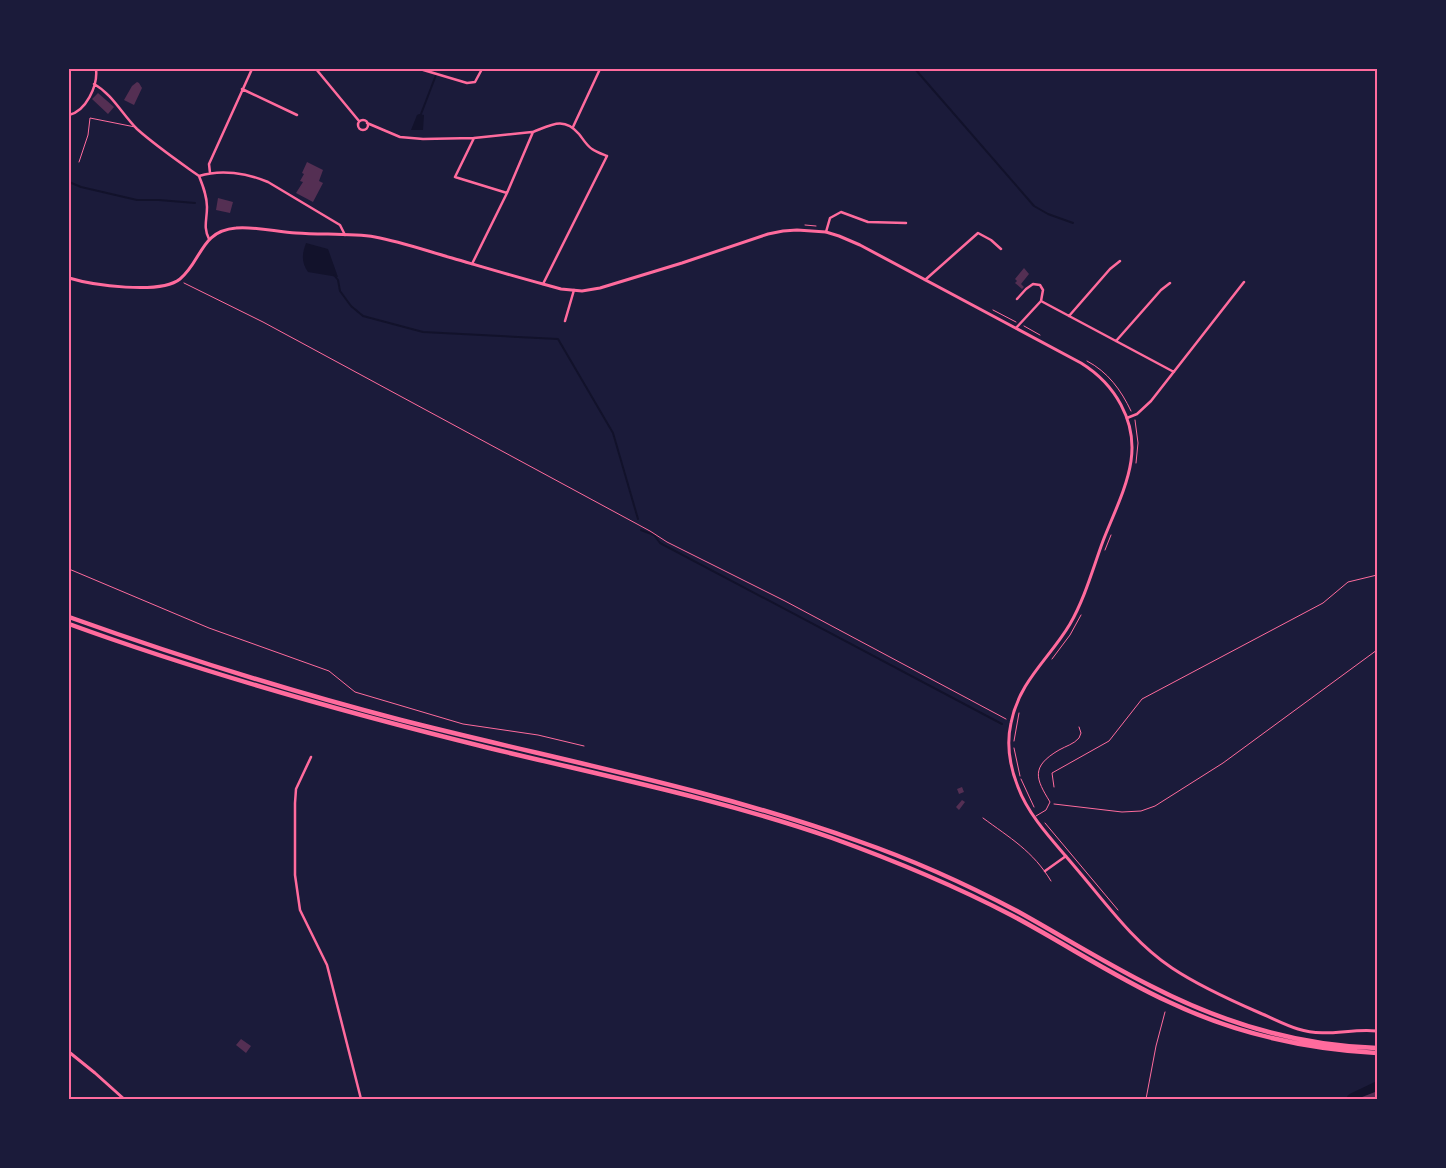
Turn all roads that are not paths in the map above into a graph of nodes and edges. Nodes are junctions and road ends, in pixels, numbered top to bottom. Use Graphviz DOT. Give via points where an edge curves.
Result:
graph roads {
  1 [pos="96,69"];
  2 [pos="252,69"];
  3 [pos="316,69"];
  4 [pos="420,69"];
  5 [pos="482,69"];
  6 [pos="498,69"];
  7 [pos="512,69"];
  8 [pos="600,69"];
  9 [pos="94,84"];
  10 [pos="242,89"];
  11 [pos="297,114"];
  12 [pos="69,116"];
  13 [pos="359,121"];
  14 [pos="367,124"];
  15 [pos="136,127"];
  16 [pos="573,127"];
  17 [pos="533,132"];
  18 [pos="474,138"];
  19 [pos="79,162"];
  20 [pos="210,173"];
  21 [pos="199,176"];
  22 [pos="507,193"];
  23 [pos="906,223"];
  24 [pos="826,232"];
  25 [pos="345,235"];
  26 [pos="210,239"];
  27 [pos="1001,249"];
  28 [pos="1120,261"];
  29 [pos="472,264"];
  30 [pos="69,278"];
  31 [pos="926,280"];
  32 [pos="1244,282"];
  33 [pos="1170,283"];
  34 [pos="544,284"];
  35 [pos="574,290"];
  36 [pos="1017,299"];
  37 [pos="1041,301"];
  38 [pos="1069,316"];
  39 [pos="565,321"];
  40 [pos="1016,328"];
  41 [pos="1116,341"];
  42 [pos="1174,372"];
  43 [pos="1128,418"];
  44 [pos="69,617"];
  45 [pos="69,624"];
  46 [pos="1079,727"];
  47 [pos="311,757"];
  48 [pos="1036,816"];
  49 [pos="982,818"];
  50 [pos="1066,856"];
  51 [pos="1045,871"];
  52 [pos="1051,881"];
  53 [pos="1377,1027"];
  54 [pos="1372,1031"];
  55 [pos="1377,1032"];
  56 [pos="1335,1047"];
  57 [pos="1377,1048"];
  58 [pos="69,1052"];
  59 [pos="1377,1053"];
  60 [pos="124,1099"];
  61 [pos="361,1099"];
  1 -- 9 [label="street"];
  2 -- 10 [label="street"];
  3 -- 13 [label="street"];
  4 -- 5 [label="street" via="467,84 475,82"];
  6 -- 7 [label="street"];
  8 -- 16 [label="street"];
  9 -- 12 [label="street" via="84,106"];
  9 -- 15 [label="street"];
  10 -- 11 [label="street"];
  10 -- 20 [label="street" via="209,164"];
  13 -- 14 [label="street" via="364,120"];
  13 -- 14 [label="street" via="360,130"];
  14 -- 18 [label="street" via="400,137"];
  15 -- 19 [label="lane" via="90,118"];
  15 -- 21 [label="street"];
  16 -- 17 [label="street" via="562,123"];
  16 -- 34 [label="street" via="592,149 607,156"];
  17 -- 18 [label="street"];
  17 -- 22 [label="street"];
  18 -- 22 [label="street" via="455,177"];
  20 -- 21 [label="street"];
  20 -- 25 [label="street" via="246,175 268,182 340,225"];
  21 -- 26 [label="street" via="206,192 205,229"];
  22 -- 29 [label="street"];
  23 -- 24 [label="street" via="868,222 841,212 830,218"];
  24 -- 31 [label="street" via="860,245"];
  24 -- 35 [label="street" via="797,230 768,234 631,280 600,288"];
  25 -- 26 [label="street" via="236,227"];
  25 -- 29 [label="street" via="374,237"];
  26 -- 30 [label="street" via="192,267 167,286 100,284"];
  27 -- 31 [label="street" via="978,233"];
  28 -- 38 [label="street"];
  29 -- 34 [label="street"];
  31 -- 40 [label="street"];
  32 -- 42 [label="street"];
  33 -- 41 [label="street"];
  34 -- 35 [label="street"];
  35 -- 39 [label="street"];
  36 -- 37 [label="street" via="1033,284 1040,285 1043,290"];
  37 -- 38 [label="street"];
  37 -- 40 [label="street"];
  38 -- 41 [label="street"];
  40 -- 43 [label="street" via="1098,375 1116,395"];
  41 -- 42 [label="street"];
  42 -- 43 [label="street" via="1145,408"];
  43 -- 48 [label="street" via="1132,447 1128,474 1072,621 1025,685 1011,722 1011,764 1018,789"];
  44 -- 56 [label="highway" via="212,666 348,706 766,810 895,854 984,894 1151,987 1210,1014"];
  45 -- 56 [label="highway" via="186,664 347,712 748,812 828,837 924,873 981,900 1134,985 1184,1009 1265,1036 1310,1046"];
  46 -- 48 [label="lane" via="1080,738 1051,756 1038,772 1038,781 1050,802 1046,810"];
  47 -- 61 [label="street" via="296,789 295,875 300,910 327,965"];
  48 -- 50 [label="street"];
  49 -- 51 [label="lane" via="1031,854"];
  50 -- 51 [label="street"];
  50 -- 54 [label="street" via="1119,919 1172,968 1235,1002 1301,1030 1329,1034"];
  51 -- 52 [label="lane"];
  53 -- 54 [label="street"];
  54 -- 55 [label="street"];
  56 -- 57 [label="highway"];
  56 -- 59 [label="highway"];
  58 -- 60 [label="street"];
}
